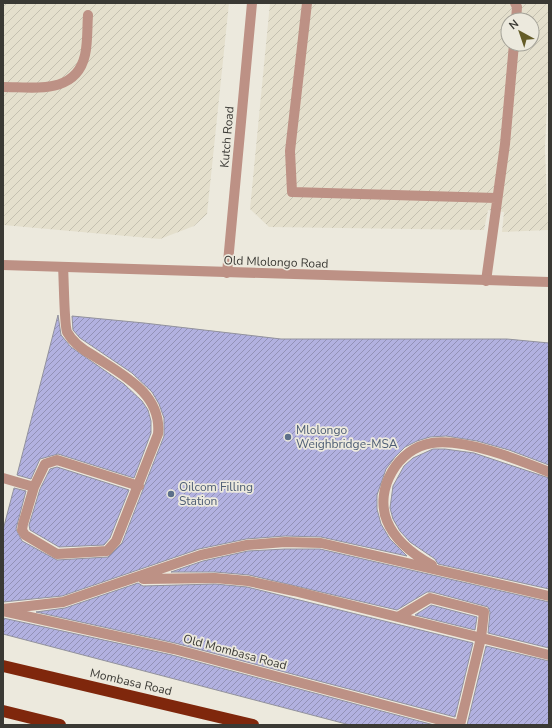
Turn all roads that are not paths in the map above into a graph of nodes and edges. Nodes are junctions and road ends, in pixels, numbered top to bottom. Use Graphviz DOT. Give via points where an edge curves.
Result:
graph roads {
  1 [pos="252,3"];
  2 [pos="307,3"];
  3 [pos="88,15"];
  4 [pos="513,52"];
  5 [pos="3,87"];
  6 [pos="496,198"];
  7 [pos="3,265"];
  8 [pos="63,267"];
  9 [pos="227,273"];
  10 [pos="486,281"];
  11 [pos="549,282"];
  12 [pos="549,472"];
  13 [pos="3,478"];
  14 [pos="139,486"];
  15 [pos="34,487"];
  16 [pos="442,571"];
  17 [pos="131,580"];
  18 [pos="549,596"];
  19 [pos="3,610"];
  20 [pos="398,618"];
  21 [pos="481,638"];
  22 [pos="549,655"];
  23 [pos="3,666"];
  24 [pos="3,711"];
  25 [pos="60,725"];
  26 [pos="253,725"];
  27 [pos="460,725"];
  1 -- 9 [label="street, Kutch Road"];
  2 -- 6 [label="street" via="290,152 292,192"];
  3 -- 5 [label="street" via="85,55 75,77 59,85"];
  4 -- 6 [label="street" via="505,144"];
  6 -- 10 [label="street"];
  7 -- 8 [label="street, Old Mlolongo Road"];
  8 -- 9 [label="street, Old Mlolongo Road"];
  8 -- 14 [label="street" via="66,330 72,340 133,382 145,394 158,414 158,434"];
  9 -- 10 [label="street, Old Mlolongo Road"];
  10 -- 11 [label="street, Old Mlolongo Road"];
  12 -- 16 [label="street" via="458,443 432,443 409,452 395,467 386,486 383,503 387,520 406,547"];
  13 -- 15 [label="street"];
  14 -- 15 [label="street" via="56,460 45,464"];
  14 -- 15 [label="street" via="112,547 107,551 62,555 25,535 22,530"];
  16 -- 17 [label="street" via="321,543 285,542 247,545 201,555"];
  16 -- 18 [label="street"];
  17 -- 19 [label="street" via="64,602"];
  17 -- 20 [label="street" via="215,578 248,581"];
  19 -- 27 [label="street, Old Mombasa Road" via="174,649"];
  20 -- 21 [label="street"];
  20 -- 21 [label="street" via="430,598 484,612"];
  21 -- 22 [label="street"];
  21 -- 27 [label="street"];
  23 -- 26 [label="highway, Mombasa Road"];
  24 -- 25 [label="highway"];
}
